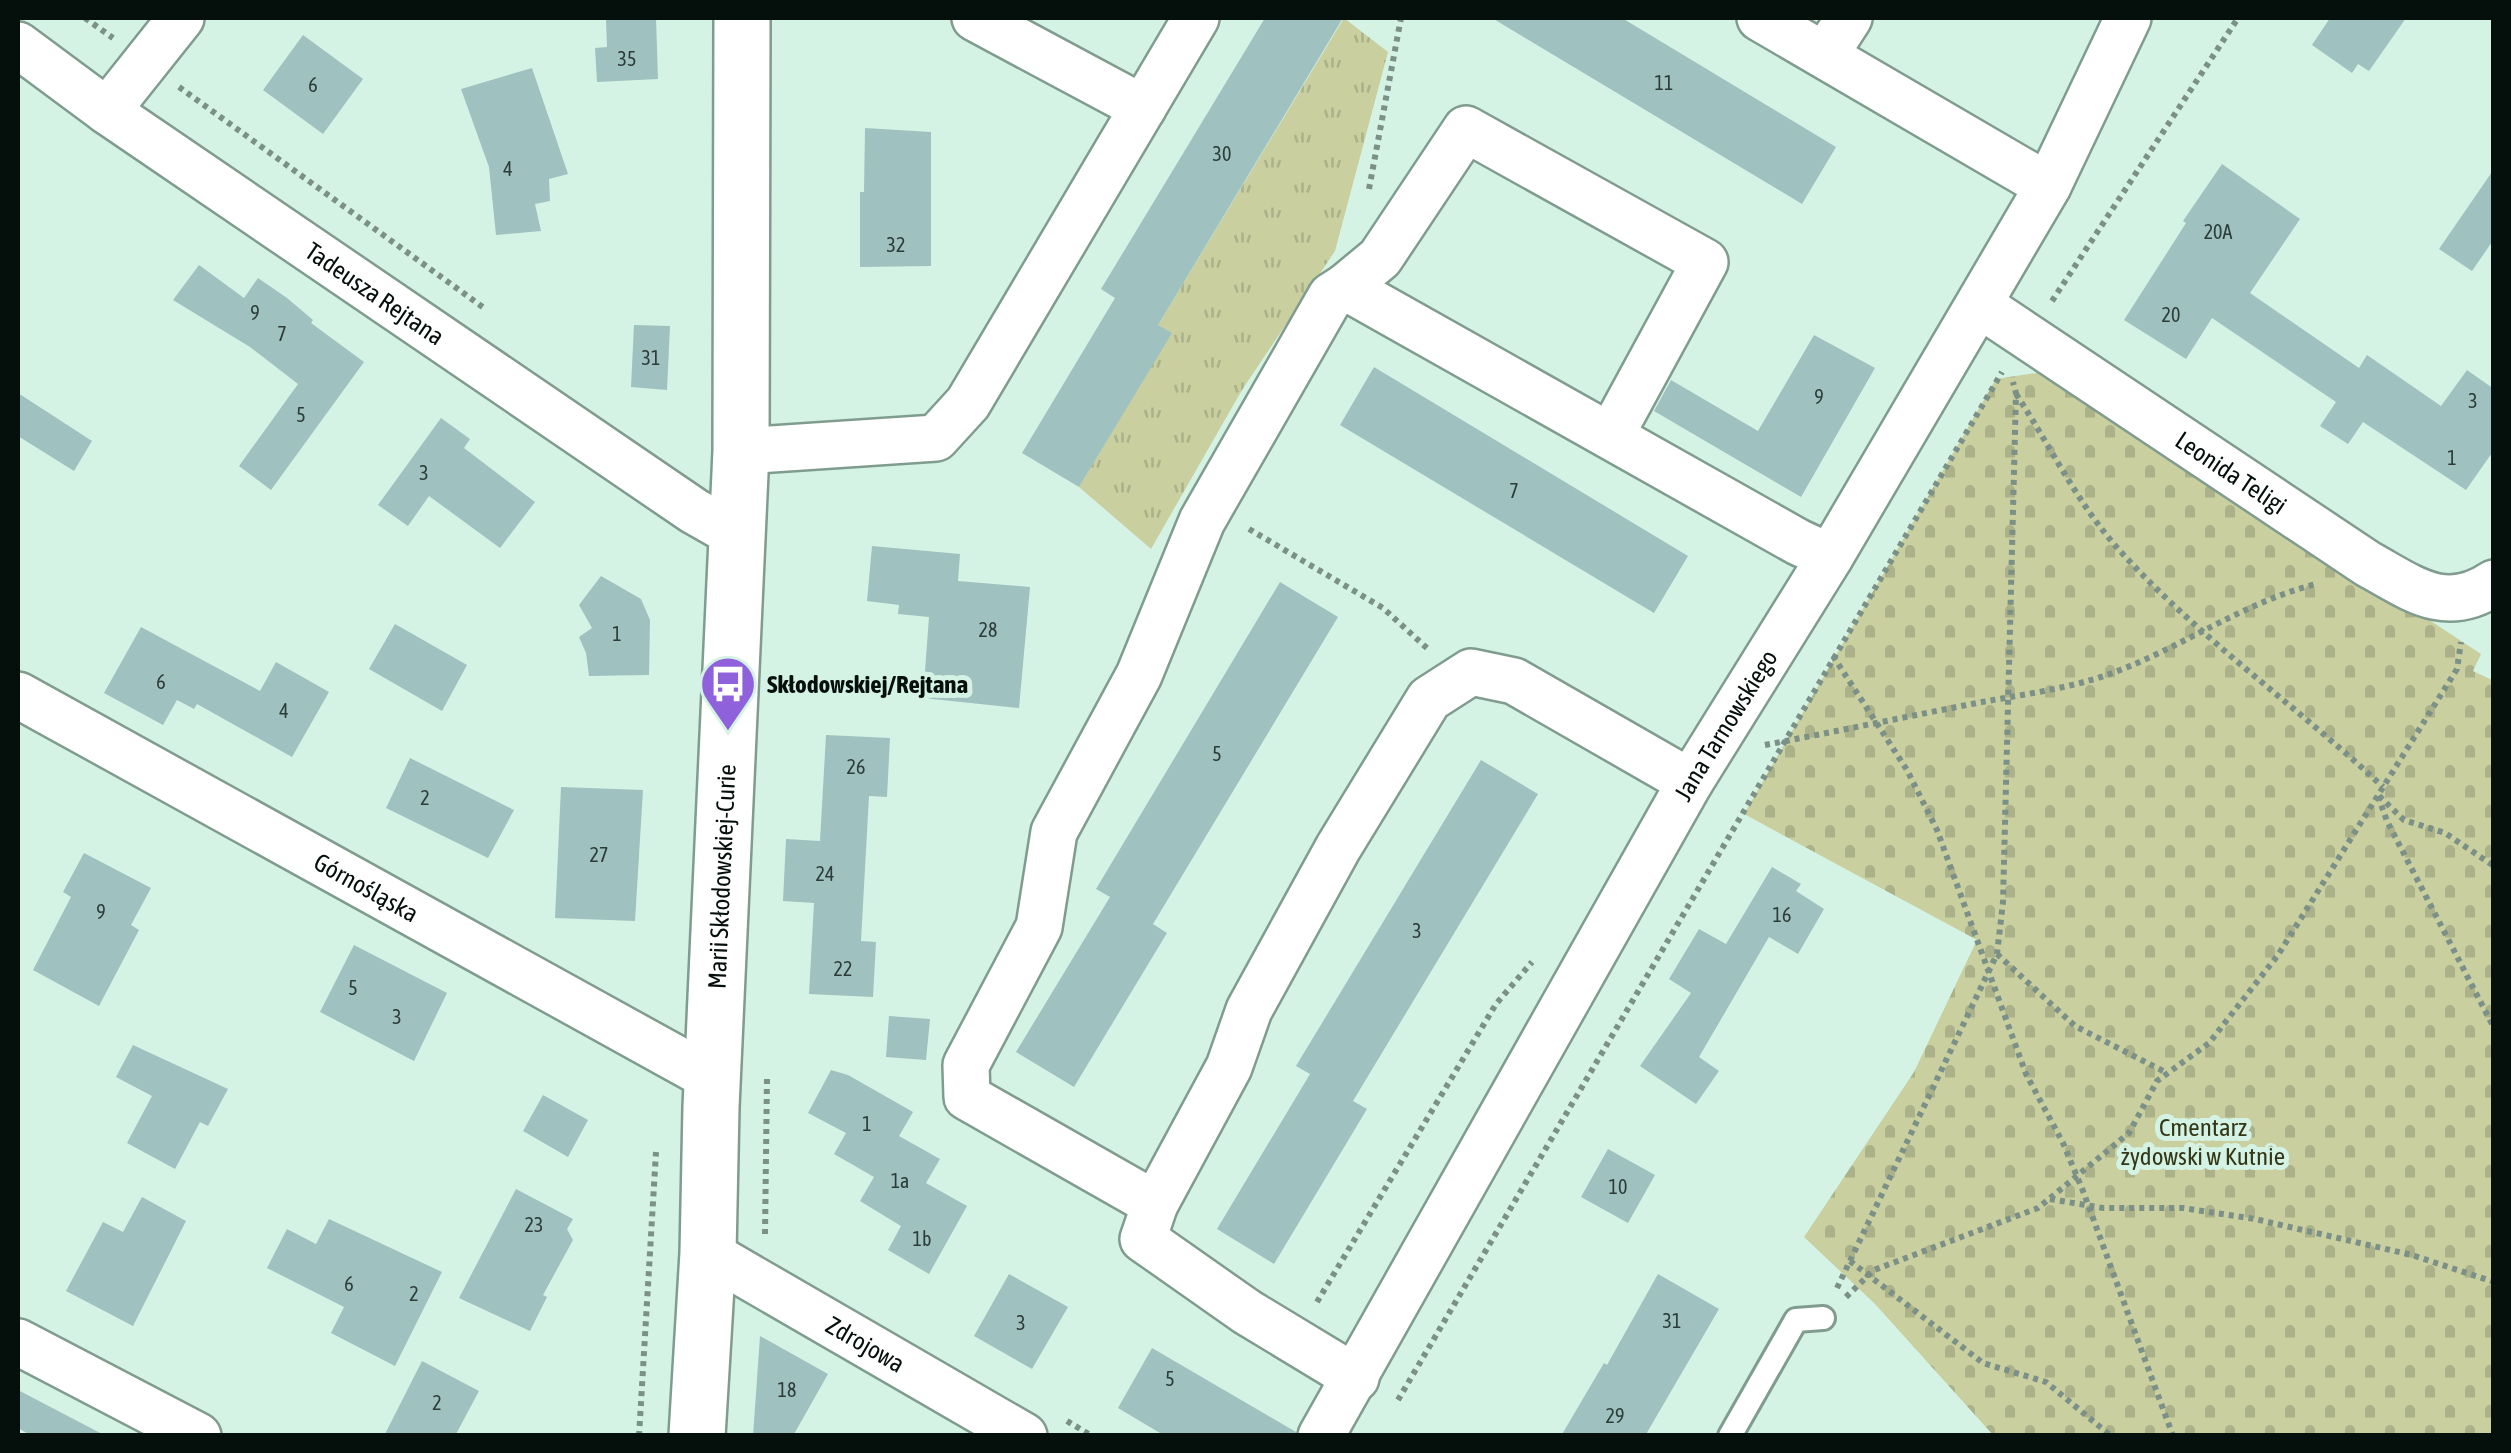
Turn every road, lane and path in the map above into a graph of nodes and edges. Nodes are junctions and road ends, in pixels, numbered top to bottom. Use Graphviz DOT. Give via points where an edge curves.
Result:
graph roads {
  1 [pos="86,18"];
  2 [pos="181,18"];
  3 [pos="742,18"];
  4 [pos="975,18"];
  5 [pos="1196,18"];
  6 [pos="1760,18"];
  7 [pos="2128,18"];
  8 [pos="2238,18"];
  9 [pos="1837,36"];
  10 [pos="18,45"];
  11 [pos="145,63"];
  12 [pos="1143,108"];
  13 [pos="108,111"];
  14 [pos="2048,186"];
  15 [pos="1346,287"];
  16 [pos="1980,305"];
  17 [pos="490,312"];
  18 [pos="2030,337"];
  19 [pos="2016,392"];
  20 [pos="1611,436"];
  21 [pos="741,451"];
  22 [pos="1238,522"];
  23 [pos="738,536"];
  24 [pos="1830,557"];
  25 [pos="2321,583"];
  26 [pos="2477,589"];
  27 [pos="1799,607"];
  28 [pos="2205,631"];
  29 [pos="1834,657"];
  30 [pos="1457,682"];
  31 [pos="18,695"];
  32 [pos="2007,697"];
  33 [pos="1877,723"];
  34 [pos="1786,741"];
  35 [pos="1758,746"];
  36 [pos="1690,782"];
  37 [pos="2383,787"];
  38 [pos="2378,795"];
  39 [pos="2494,866"];
  40 [pos="1541,947"];
  41 [pos="1997,954"];
  42 [pos="1988,971"];
  43 [pos="2494,1028"];
  44 [pos="2167,1074"];
  45 [pos="713,1079"];
  46 [pos="656,1144"];
  47 [pos="2076,1174"];
  48 [pos="2049,1198"];
  49 [pos="1155,1204"];
  50 [pos="2088,1205"];
  51 [pos="708,1253"];
  52 [pos="1850,1261"];
  53 [pos="1868,1276"];
  54 [pos="2494,1282"];
  55 [pos="1823,1318"];
  56 [pos="1295,1341"];
  57 [pos="18,1342"];
  58 [pos="1356,1378"];
  59 [pos="1398,1402"];
  60 [pos="198,1436"];
  61 [pos="639,1436"];
  62 [pos="697,1436"];
  63 [pos="1024,1436"];
  64 [pos="1321,1436"];
  65 [pos="1730,1436"];
  66 [pos="2111,1436"];
  67 [pos="2173,1436"];
  1 -- 11 [label="path"];
  2 -- 11 [label="street"];
  3 -- 21 [label="street, Marii Skłodowskiej-Curie"];
  4 -- 12 [label="street"];
  5 -- 12 [label="street"];
  6 -- 9 [label="street"];
  7 -- 14 [label="street, Jana Tarnowskiego"];
  8 -- 18 [label="path"];
  9 -- 14 [label="street"];
  10 -- 13 [label="street, Tadeusza Rejtana"];
  11 -- 13 [label="street"];
  11 -- 17 [label="path"];
  12 -- 21 [label="street" via="968,403 936,438"];
  13 -- 23 [label="street, Tadeusza Rejtana"];
  14 -- 16 [label="street, Jana Tarnowskiego"];
  15 -- 20 [label="street"];
  15 -- 20 [label="street" via="1380,258 1466,129 1705,262"];
  15 -- 49 [label="street" via="1330,296 1202,521 1139,675 1054,832 1039,927 966,1065 967,1097"];
  16 -- 18 [label="street, Leonida Teligi"];
  16 -- 24 [label="street, Jana Tarnowskiego"];
  18 -- 26 [label="street, Leonida Teligi" via="2368,564 2432,598"];
  19 -- 28 [label="path" via="2065,479 2121,552"];
  19 -- 29 [label="path" via="2008,362"];
  19 -- 32 [label="path"];
  20 -- 24 [label="street"];
  21 -- 23 [label="street, Marii Skłodowskiej-Curie"];
  22 -- 30 [label="path" via="1383,608"];
  23 -- 45 [label="street, Marii Skłodowskiej-Curie"];
  24 -- 27 [label="street, Jana Tarnowskiego"];
  25 -- 28 [label="path" via="2290,590"];
  26 -- 37 [label="path" via="2457,670"];
  27 -- 29 [label="path"];
  27 -- 36 [label="street, Jana Tarnowskiego"];
  28 -- 32 [label="path" via="2111,674"];
  28 -- 37 [label="path"];
  29 -- 33 [label="path"];
  29 -- 34 [label="path"];
  30 -- 36 [label="street" via="1470,672 1514,681"];
  30 -- 49 [label="street" via="1429,699 1338,848 1249,1010 1230,1067"];
  31 -- 45 [label="street, Górnośląska"];
  32 -- 33 [label="path"];
  32 -- 41 [label="path"];
  33 -- 34 [label="path"];
  33 -- 42 [label="path" via="1937,830"];
  34 -- 35 [label="path"];
  34 -- 59 [label="path"];
  36 -- 58 [label="street, Jana Tarnowskiego"];
  37 -- 38 [label="path"];
  38 -- 39 [label="path" via="2404,820 2445,834"];
  38 -- 43 [label="path"];
  38 -- 44 [label="path" via="2238,1010"];
  40 -- 56 [label="path" via="1496,1004"];
  41 -- 42 [label="path"];
  41 -- 44 [label="path" via="2075,1026"];
  42 -- 47 [label="path" via="2026,1074"];
  42 -- 52 [label="path"];
  44 -- 47 [label="path" via="2156,1081 2129,1133"];
  45 -- 51 [label="street, Marii Skłodowskiej-Curie"];
  46 -- 61 [label="path"];
  47 -- 48 [label="path"];
  47 -- 50 [label="path"];
  48 -- 50 [label="path"];
  48 -- 53 [label="path"];
  49 -- 56 [label="street" via="1142,1239"];
  50 -- 54 [label="path" via="2256,1219 2412,1255"];
  50 -- 67 [label="path"];
  51 -- 62 [label="street, Marii Skłodowskiej-Curie"];
  51 -- 63 [label="street, Zdrojowa"];
  52 -- 53 [label="path"];
  52 -- 55 [label="path"];
  53 -- 55 [label="path"];
  53 -- 66 [label="path" via="1983,1363 2046,1382"];
  55 -- 65 [label="lane" via="1796,1320"];
  56 -- 58 [label="street"];
  57 -- 60 [label="street"];
  58 -- 64 [label="street, Jana Tarnowskiego"];
}
